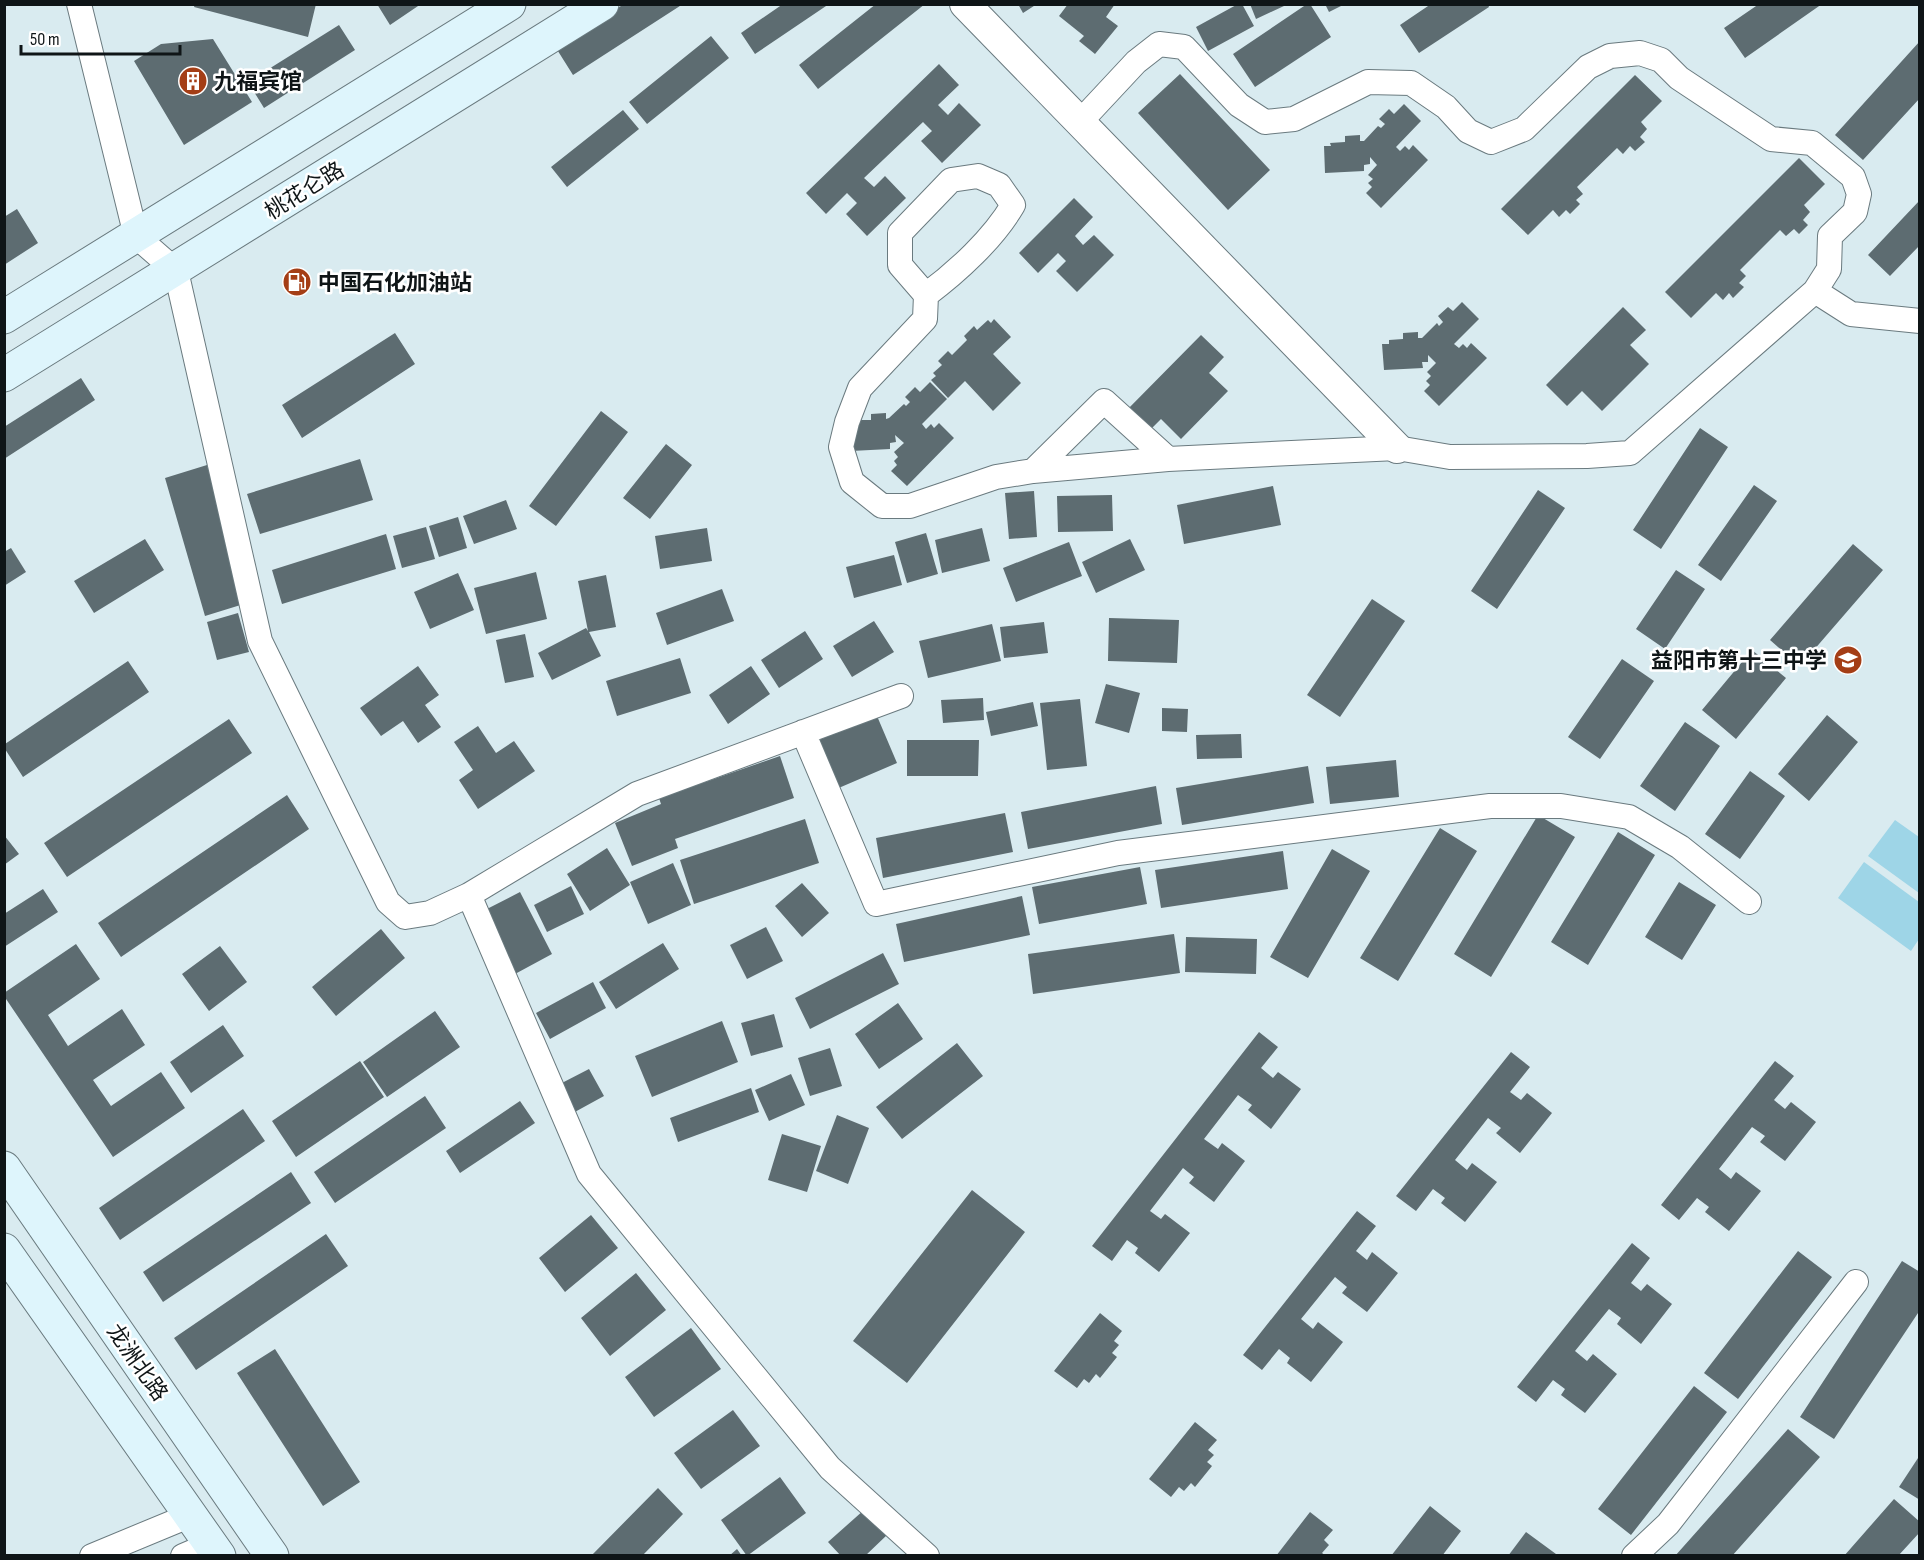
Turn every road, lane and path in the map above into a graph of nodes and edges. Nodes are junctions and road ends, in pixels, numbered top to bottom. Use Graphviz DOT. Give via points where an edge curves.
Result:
graph roads {
  1 [pos="80,4"];
  2 [pos="509,4"];
  3 [pos="602,4"];
  4 [pos="965,4"];
  5 [pos="1080,122"];
  6 [pos="136,236"];
  7 [pos="176,271"];
  8 [pos="1815,291"];
  9 [pos="926,296"];
  10 [pos="4,317"];
  11 [pos="1920,321"];
  12 [pos="4,375"];
  13 [pos="1397,448"];
  14 [pos="1168,459"];
  15 [pos="1033,471"];
  16 [pos="901,696"];
  17 [pos="803,732"];
  18 [pos="469,895"];
  19 [pos="1749,902"];
  20 [pos="4,1168"];
  21 [pos="4,1250"];
  22 [pos="1856,1282"];
  23 [pos="191,1515"];
  24 [pos="204,1552"];
  25 [pos="92,1556"];
  26 [pos="272,1556"];
  27 [pos="927,1556"];
  28 [pos="1634,1556"];
  1 -- 6 [label="street"];
  2 -- 6 [label="main road"];
  3 -- 7 [label="main road, 桃花仑路"];
  4 -- 5 [label="street"];
  5 -- 8 [label="street" via="1136,62 1159,44 1184,47 1239,105 1265,123 1294,119 1368,82 1411,83 1446,107 1468,131 1491,142 1524,129 1588,66 1610,56 1640,53 1661,60 1679,78 1771,140 1812,143 1853,177 1859,194 1855,212 1830,236 1829,268"];
  5 -- 13 [label="street"];
  6 -- 7 [label="street"];
  6 -- 10 [label="main road"];
  7 -- 12 [label="main road, 桃花仑路"];
  7 -- 18 [label="street" via="260,641 388,902 405,916 430,913"];
  8 -- 11 [label="street" via="1851,314"];
  8 -- 13 [label="street" via="1630,453 1450,457"];
  9 -- 9 [label="street" via="900,265 900,233 951,180 978,176 999,185 1013,205 1001,224"];
  9 -- 15 [label="street" via="925,319 860,388 841,447 852,482 882,506 910,506 996,477"];
  13 -- 14 [label="street"];
  14 -- 15 [label="street"];
  14 -- 15 [label="street" via="1104,401"];
  16 -- 17 [label="street"];
  17 -- 18 [label="street" via="637,794"];
  17 -- 19 [label="street" via="876,904 1118,853 1490,806 1561,806 1629,816 1680,846"];
  18 -- 27 [label="street" via="589,1174 830,1468"];
  20 -- 26 [label="main road, 龙洲北路"];
  21 -- 23 [label="main road, 龙洲北路"];
  22 -- 28 [label="street" via="1668,1524"];
  23 -- 24 [label="main road, 龙洲北路"];
  23 -- 25 [label="street"];
}
